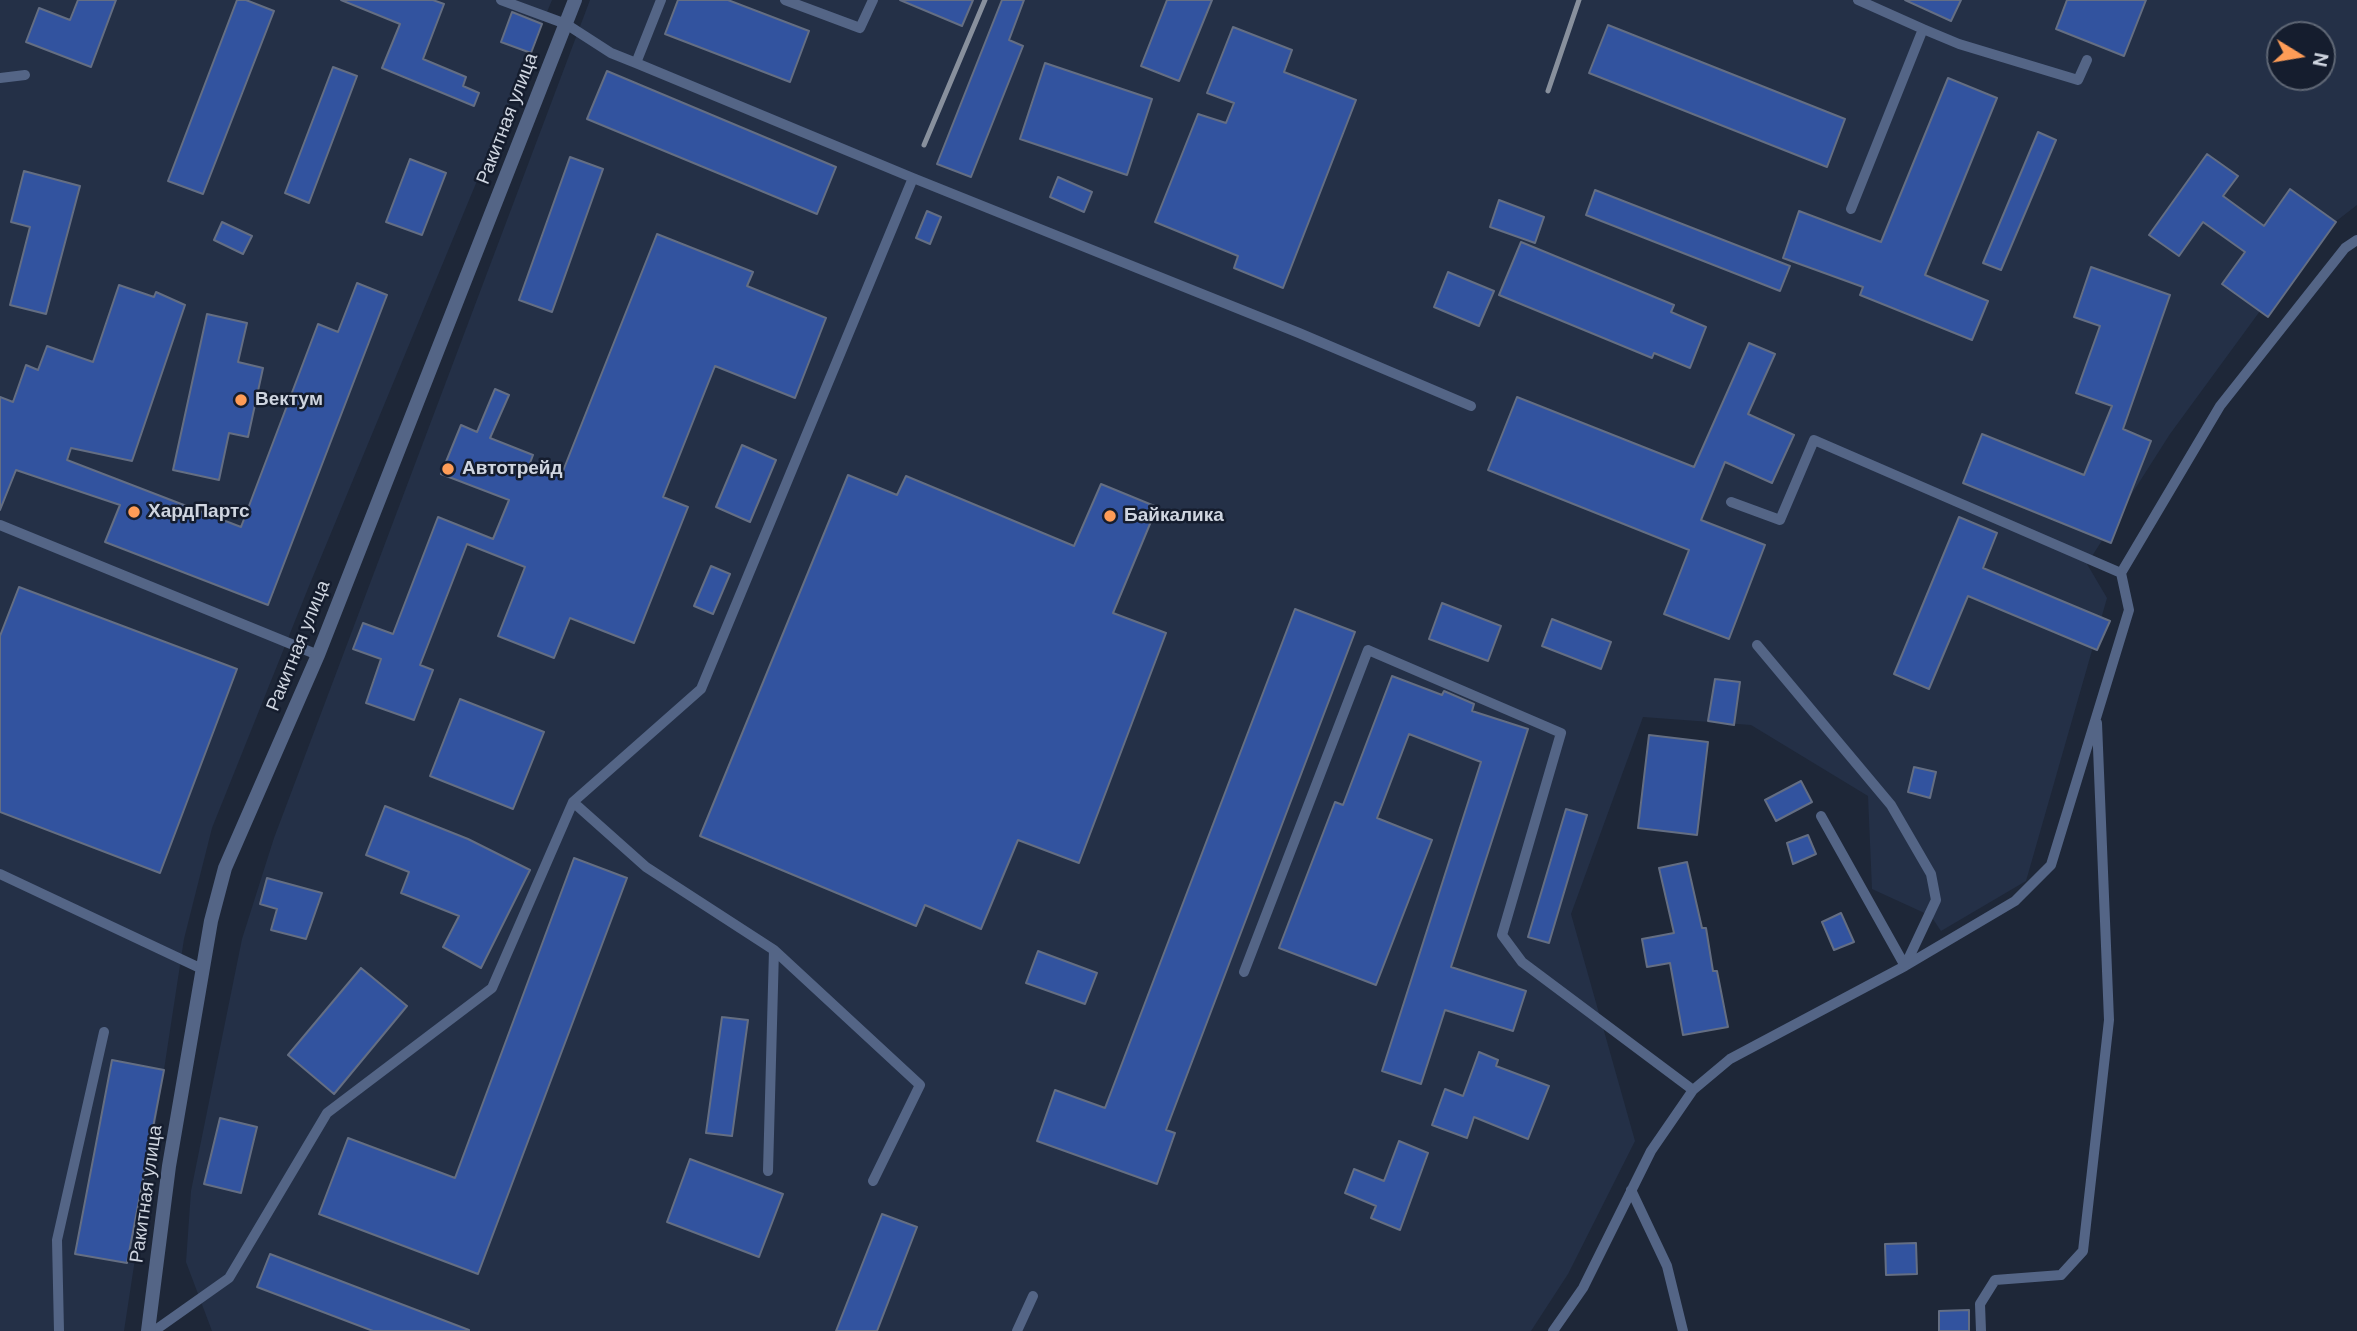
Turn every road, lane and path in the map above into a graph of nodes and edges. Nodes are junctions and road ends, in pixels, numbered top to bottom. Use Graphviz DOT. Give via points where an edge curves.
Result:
graph roads {
  1 [pos="501,0"];
  2 [pos="575,0"];
  3 [pos="661,0"];
  4 [pos="785,0"];
  5 [pos="873,0"];
  6 [pos="1858,0"];
  7 [pos="566,24"];
  8 [pos="1923,29"];
  9 [pos="2087,60"];
  10 [pos="636,63"];
  11 [pos="24,75"];
  12 [pos="0,78"];
  13 [pos="913,178"];
  14 [pos="1851,209"];
  15 [pos="2357,240"];
  16 [pos="1471,406"];
  17 [pos="1731,502"];
  18 [pos="0,525"];
  19 [pos="2121,573"];
  20 [pos="1757,645"];
  21 [pos="318,655"];
  22 [pos="2096,716"];
  23 [pos="573,802"];
  24 [pos="1821,816"];
  25 [pos="0,874"];
  26 [pos="774,950"];
  27 [pos="1905,966"];
  28 [pos="202,970"];
  29 [pos="1244,972"];
  30 [pos="104,1032"];
  31 [pos="1693,1090"];
  32 [pos="768,1171"];
  33 [pos="873,1181"];
  34 [pos="1631,1191"];
  35 [pos="1033,1296"];
  36 [pos="59,1331"];
  37 [pos="148,1331"];
  38 [pos="154,1331"];
  39 [pos="1017,1331"];
  40 [pos="1553,1331"];
  41 [pos="1683,1331"];
  42 [pos="1981,1331"];
  1 -- 7 [label="lane"];
  2 -- 7 [label="street, Ракитная улица"];
  3 -- 10 [label="lane"];
  4 -- 5 [label="lane" via="860,29"];
  6 -- 8 [label="lane"];
  7 -- 10 [label="lane"];
  7 -- 21 [label="street, Ракитная улица"];
  8 -- 9 [label="lane" via="2078,80"];
  8 -- 14 [label="lane"];
  10 -- 13 [label="lane"];
  11 -- 12 [label="lane"];
  13 -- 16 [label="lane"];
  13 -- 23 [label="lane" via="701,690"];
  15 -- 19 [label="lane" via="2345,248 2220,406"];
  17 -- 19 [label="lane" via="1780,520 1814,440"];
  18 -- 21 [label="lane"];
  19 -- 22 [label="lane" via="2129,610"];
  20 -- 27 [label="lane" via="1891,805 1931,874 1936,900"];
  21 -- 28 [label="street, Ракитная улица" via="225,868"];
  22 -- 27 [label="lane" via="2050,865 2015,901"];
  22 -- 42 [label="lane" via="2109,1020 2083,1251 2060,1275 1995,1280 1980,1304"];
  23 -- 26 [label="lane" via="646,867"];
  23 -- 38 [label="lane" via="492,988 327,1113 229,1278"];
  24 -- 27 [label="lane"];
  25 -- 28 [label="lane"];
  26 -- 32 [label="lane"];
  26 -- 33 [label="lane" via="920,1085"];
  27 -- 31 [label="lane" via="1730,1059"];
  28 -- 37 [label="street, Ракитная улица" via="169,1166"];
  29 -- 31 [label="lane" via="1368,650 1561,733 1502,935 1522,962"];
  30 -- 36 [label="lane" via="57,1240"];
  31 -- 34 [label="lane" via="1651,1151"];
  34 -- 40 [label="lane" via="1583,1288"];
  34 -- 41 [label="lane" via="1667,1266"];
  35 -- 39 [label="lane"];
}
